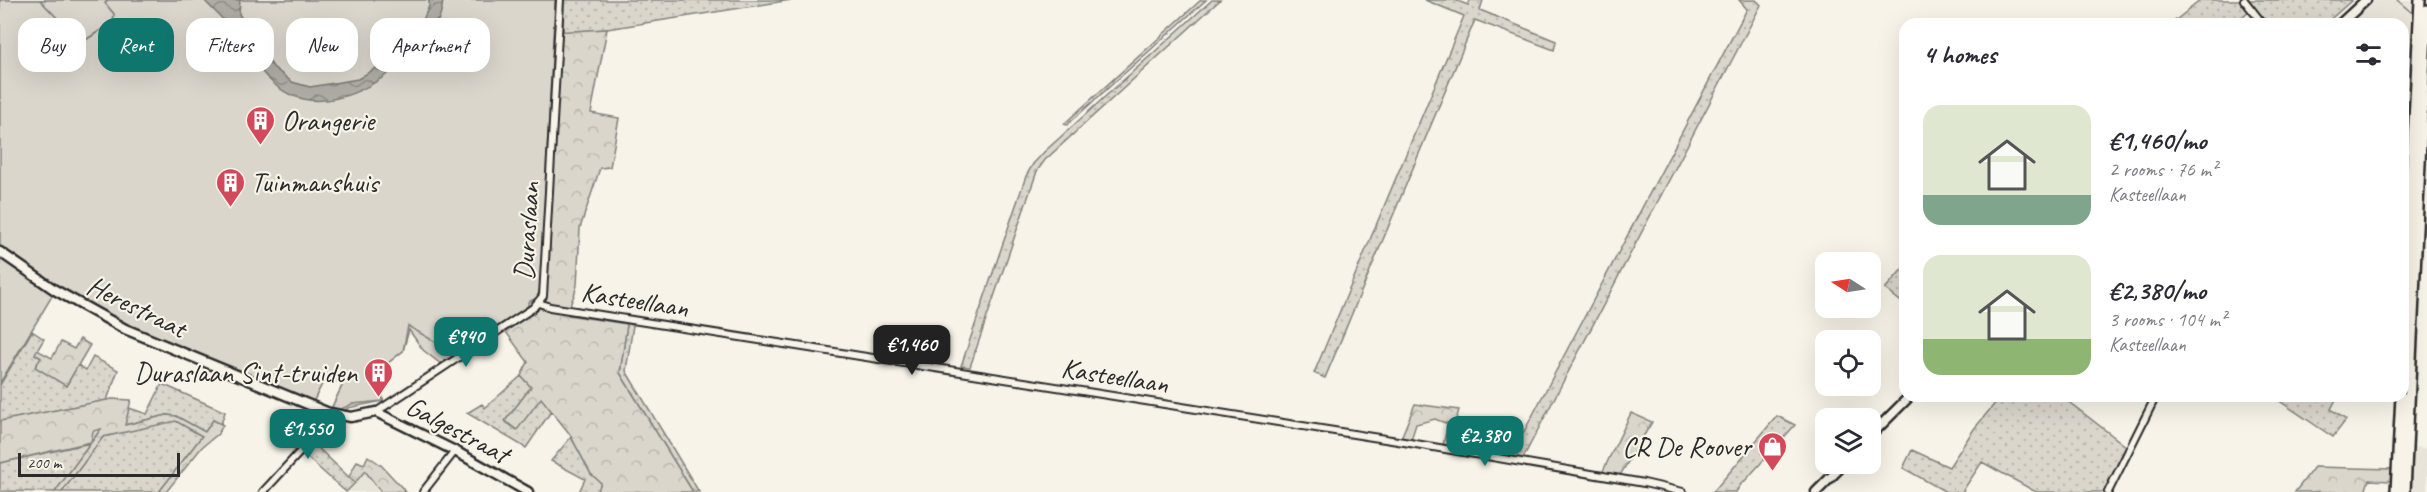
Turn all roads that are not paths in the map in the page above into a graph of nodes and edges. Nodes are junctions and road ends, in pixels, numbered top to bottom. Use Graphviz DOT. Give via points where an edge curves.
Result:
graph roads {
  1 [pos="560,0"];
  2 [pos="2244,0"];
  3 [pos="2366,0"];
  4 [pos="2420,0"];
  5 [pos="2427,10"];
  6 [pos="2258,18"];
  7 [pos="2346,18"];
  8 [pos="2409,223"];
  9 [pos="0,252"];
  10 [pos="539,303"];
  11 [pos="1904,402"];
  12 [pos="2153,402"];
  13 [pos="2401,402"];
  14 [pos="376,412"];
  15 [pos="329,413"];
  16 [pos="1881,425"];
  17 [pos="455,451"];
  18 [pos="1834,474"];
  19 [pos="263,492"];
  20 [pos="423,492"];
  21 [pos="528,492"];
  22 [pos="1683,492"];
  23 [pos="1816,492"];
  24 [pos="2108,492"];
  25 [pos="2396,492"];
  26 [pos="2405,492"];
  1 -- 10 [label="street, Duraslaan" via="545,285"];
  2 -- 6 [label="street"];
  3 -- 7 [label="street"];
  4 -- 8 [label="main road"];
  5 -- 26 [label="main road"];
  9 -- 15 [label="street, Herestraat" via="70,299 134,333"];
  10 -- 14 [label="street, Duraslaan"];
  10 -- 22 [label="street, Kasteellaan" via="1404,442"];
  11 -- 16 [label="street"];
  12 -- 24 [label="street"];
  13 -- 25 [label="main road"];
  14 -- 15 [label="street, Galgestraat" via="351,417"];
  14 -- 17 [label="street, Galgestraat"];
  15 -- 19 [label="street" via="322,428"];
  17 -- 20 [label="street"];
  17 -- 21 [label="street, Galgestraat"];
  18 -- 23 [label="street"];
}
